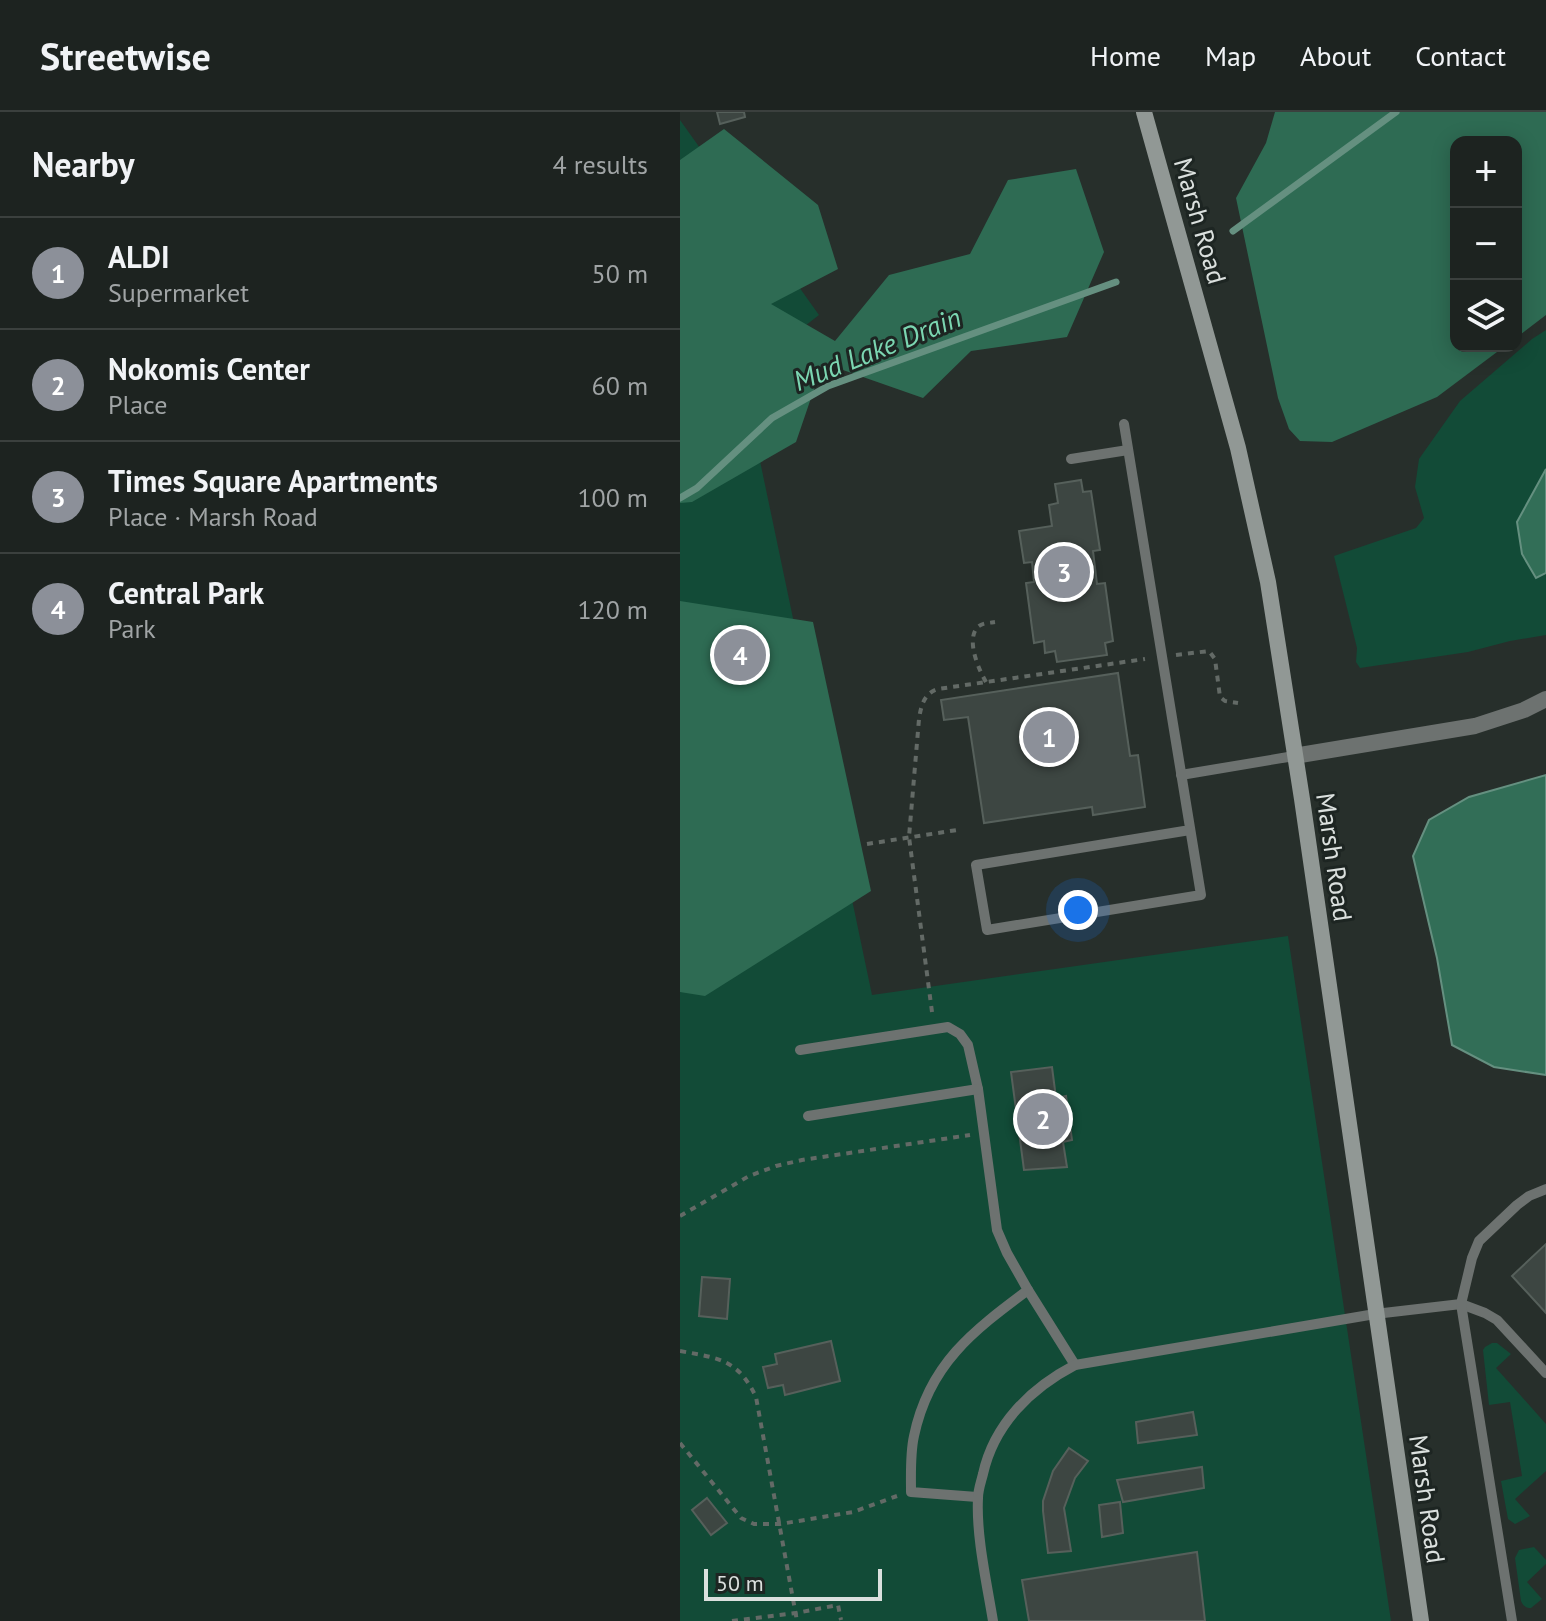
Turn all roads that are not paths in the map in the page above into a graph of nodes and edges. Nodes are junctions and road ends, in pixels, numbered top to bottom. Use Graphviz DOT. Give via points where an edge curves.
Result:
graph roads {
  1 [pos="1144,112"];
  2 [pos="1124,424"];
  3 [pos="1128,450"];
  4 [pos="1071,459"];
  5 [pos="1546,699"];
  6 [pos="1294,756"];
  7 [pos="1181,775"];
  8 [pos="1190,830"];
  9 [pos="800,1050"];
  10 [pos="978,1089"];
  11 [pos="808,1116"];
  12 [pos="1546,1189"];
  13 [pos="1028,1290"];
  14 [pos="1461,1304"];
  15 [pos="1375,1314"];
  16 [pos="1075,1365"];
  17 [pos="1546,1373"];
  18 [pos="977,1497"];
  19 [pos="993,1621"];
  20 [pos="1421,1621"];
  21 [pos="1512,1621"];
  1 -- 6 [label="main road, Marsh Road" via="1238,448 1268,582"];
  2 -- 3 [label="lane"];
  3 -- 4 [label="lane"];
  3 -- 7 [label="lane"];
  5 -- 6 [label="street" via="1475,726"];
  6 -- 7 [label="lane"];
  6 -- 15 [label="main road, Marsh Road"];
  7 -- 8 [label="lane"];
  8 -- 8 [label="lane" via="1201,895 987,930 976,865"];
  9 -- 10 [label="lane" via="948,1027 968,1045"];
  10 -- 11 [label="lane"];
  10 -- 13 [label="lane" via="997,1230"];
  12 -- 14 [label="lane" via="1529,1196 1479,1241"];
  13 -- 16 [label="lane"];
  13 -- 18 [label="lane" via="955,1350 926,1395 913,1438 911,1492"];
  14 -- 15 [label="lane"];
  14 -- 17 [label="lane" via="1497,1320"];
  14 -- 21 [label="lane"];
  15 -- 16 [label="lane"];
  15 -- 20 [label="main road, Marsh Road"];
  16 -- 18 [label="lane" via="1032,1392 1007,1420 987,1456"];
  18 -- 19 [label="lane"];
}
